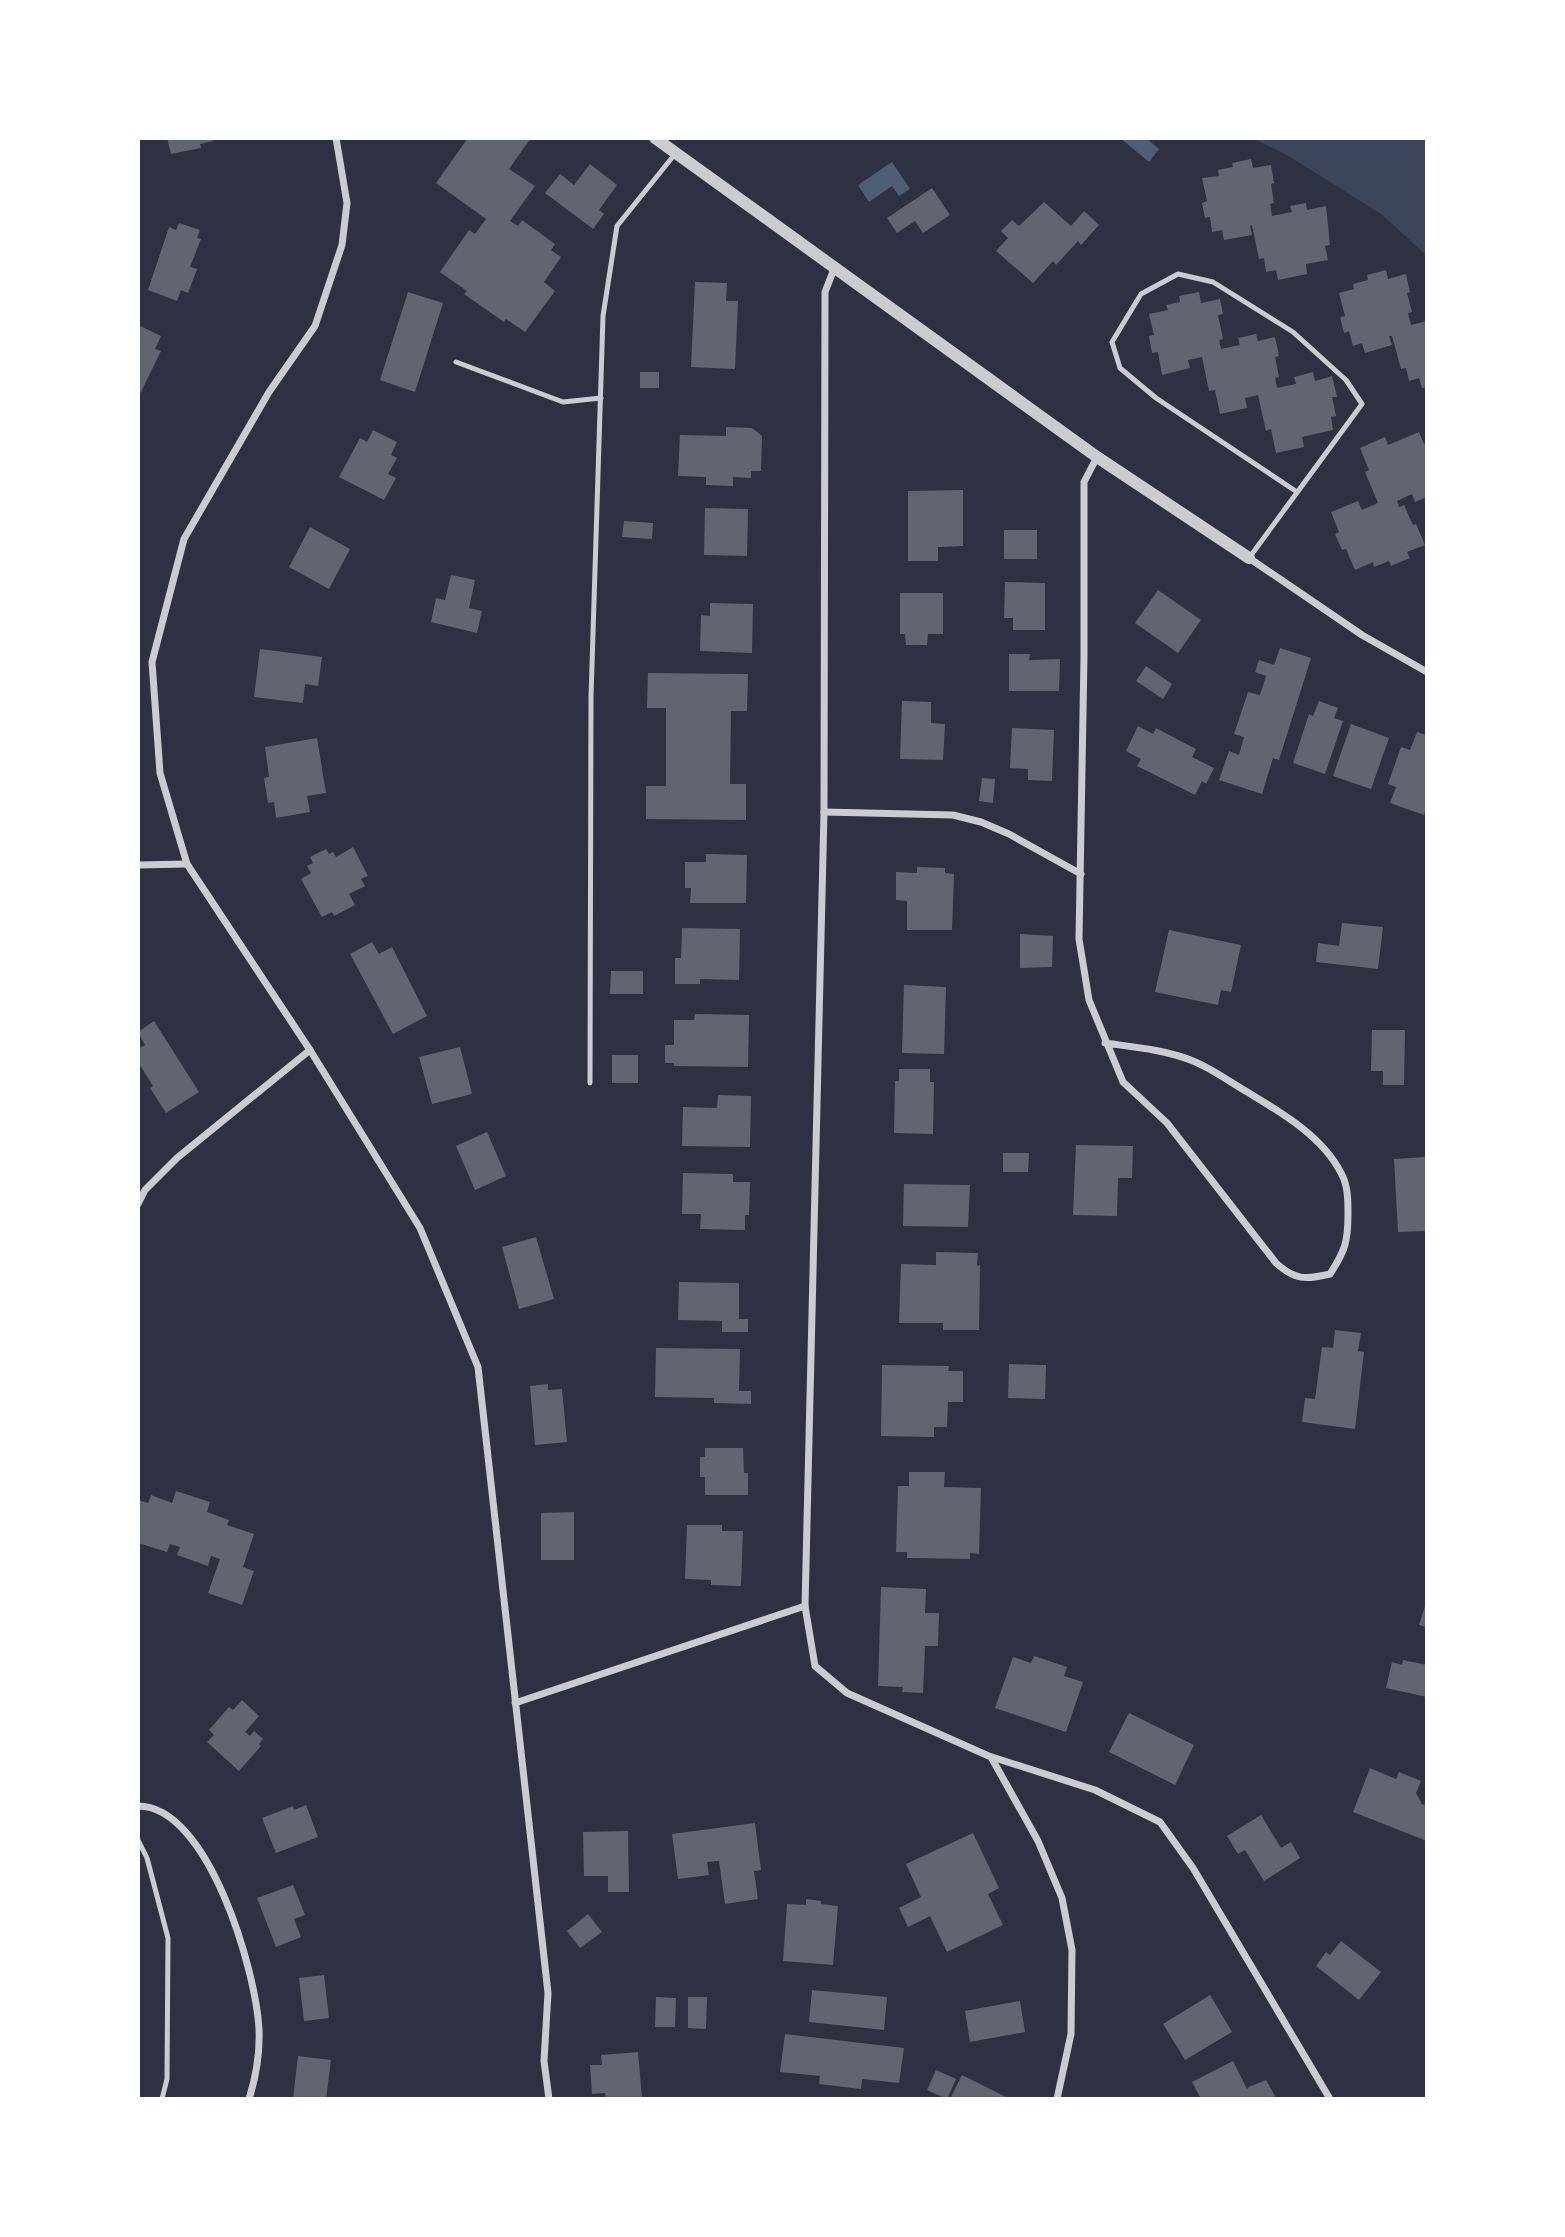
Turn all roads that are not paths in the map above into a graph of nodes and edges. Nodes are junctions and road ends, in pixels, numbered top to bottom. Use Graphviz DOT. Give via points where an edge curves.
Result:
graph roads {
  1 [pos="336,138"];
  2 [pos="654,138"];
  3 [pos="675,155"];
  4 [pos="834,269"];
  5 [pos="456,362"];
  6 [pos="601,398"];
  7 [pos="1097,457"];
  8 [pos="1297,492"];
  9 [pos="1249,558"];
  10 [pos="1427,672"];
  11 [pos="824,812"];
  12 [pos="187,864"];
  13 [pos="138,865"];
  14 [pos="1081,874"];
  15 [pos="1105,1043"];
  16 [pos="310,1050"];
  17 [pos="590,1083"];
  18 [pos="138,1204"];
  19 [pos="805,1606"];
  20 [pos="514,1703"];
  21 [pos="991,1757"];
  22 [pos="138,1806"];
  23 [pos="138,1840"];
  24 [pos="162,2099"];
  25 [pos="249,2099"];
  26 [pos="550,2099"];
  27 [pos="1057,2099"];
  28 [pos="1330,2099"];
  1 -- 12 [label="street" via="347,203 344,231 315,326 269,392 184,539 152,662 160,773"];
  2 -- 3 [label="street"];
  3 -- 4 [label="street"];
  3 -- 6 [label="lane" via="617,226 603,316"];
  4 -- 7 [label="street"];
  4 -- 11 [label="street" via="825,292"];
  5 -- 6 [label="lane" via="563,402"];
  6 -- 17 [label="lane" via="591,697"];
  7 -- 9 [label="street"];
  7 -- 14 [label="street" via="1084,482"];
  8 -- 8 [label="lane" via="1362,404 1346,380 1293,332 1213,282 1178,274 1141,294 1112,342 1119,368"];
  8 -- 9 [label="lane"];
  9 -- 10 [label="street" via="1362,635"];
  11 -- 14 [label="street" via="953,816 981,822"];
  11 -- 19 [label="street"];
  12 -- 13 [label="street"];
  12 -- 16 [label="street"];
  14 -- 15 [label="street" via="1079,939 1089,1000"];
  15 -- 15 [label="street" via="1194,1061 1263,1102 1329,1153 1348,1195 1344,1253 1330,1274 1291,1276 1276,1263 1167,1123 1122,1083"];
  16 -- 18 [label="street" via="177,1158 145,1190"];
  16 -- 20 [label="street" via="420,1228 478,1367"];
  19 -- 20 [label="street"];
  19 -- 21 [label="street" via="815,1666 847,1693"];
  20 -- 26 [label="street" via="548,1993 544,2061"];
  21 -- 27 [label="street" via="1038,1840 1062,1898 1072,1950 1071,2034"];
  21 -- 28 [label="street" via="1095,1790 1160,1822 1193,1868"];
  22 -- 25 [label="street" via="161,1810 190,1835 227,1899 259,2030"];
  23 -- 24 [label="lane" via="168,1938 167,2079"];
}
